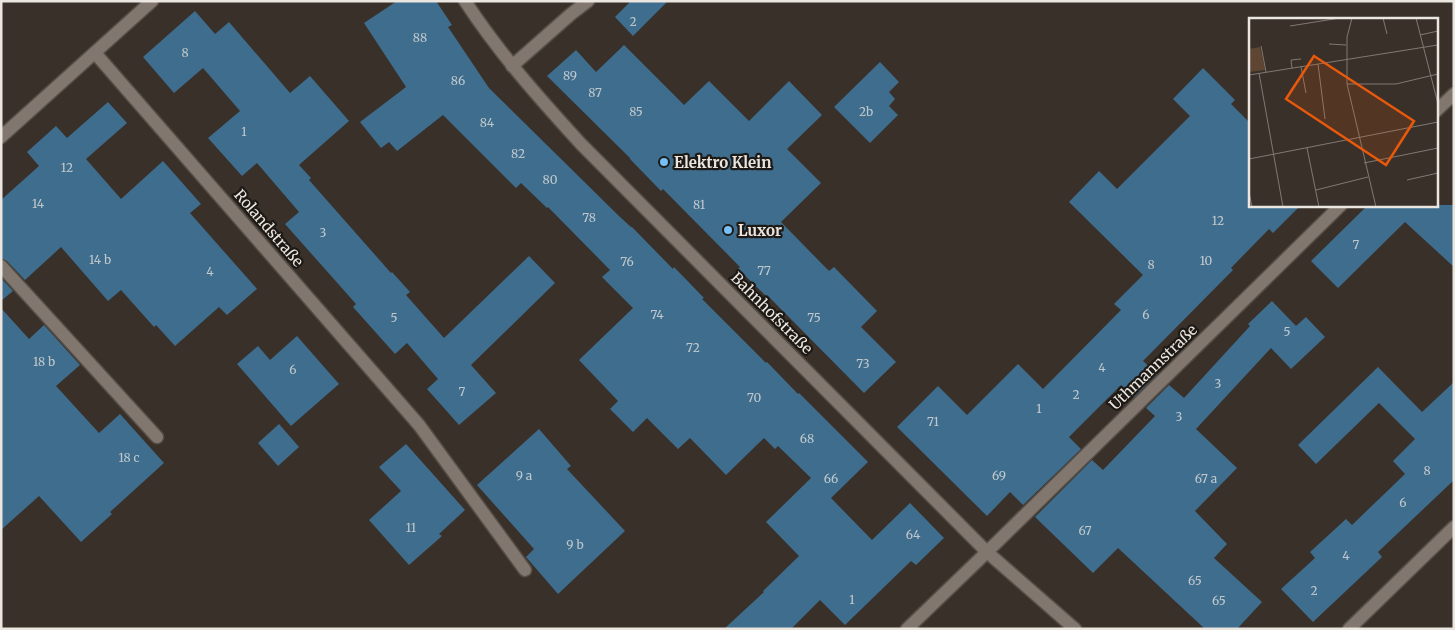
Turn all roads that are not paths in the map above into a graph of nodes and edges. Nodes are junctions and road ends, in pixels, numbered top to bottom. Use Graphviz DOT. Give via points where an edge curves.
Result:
graph roads {
  1 [pos="152,1"];
  2 [pos="465,1"];
  3 [pos="588,1"];
  4 [pos="95,53"];
  5 [pos="512,66"];
  6 [pos="1454,94"];
  7 [pos="1438,109"];
  8 [pos="1,137"];
  9 [pos="1340,206"];
  10 [pos="1,266"];
  11 [pos="157,438"];
  12 [pos="1454,526"];
  13 [pos="987,552"];
  14 [pos="526,570"];
  15 [pos="907,629"];
  16 [pos="1075,629"];
  17 [pos="1349,629"];
  1 -- 4 [label="street"];
  2 -- 5 [label="street, Bahnhofstraße"];
  3 -- 5 [label="street"];
  4 -- 8 [label="street"];
  4 -- 14 [label="street, Rolandstraße" via="419,425"];
  5 -- 13 [label="street, Bahnhofstraße" via="580,144"];
  6 -- 7 [label="street"];
  9 -- 13 [label="street, Uthmannstraße"];
  10 -- 11 [label="street"];
  12 -- 17 [label="street"];
  13 -- 15 [label="street, Uthmannstraße"];
  13 -- 16 [label="street, Bahnhofstraße"];
}
